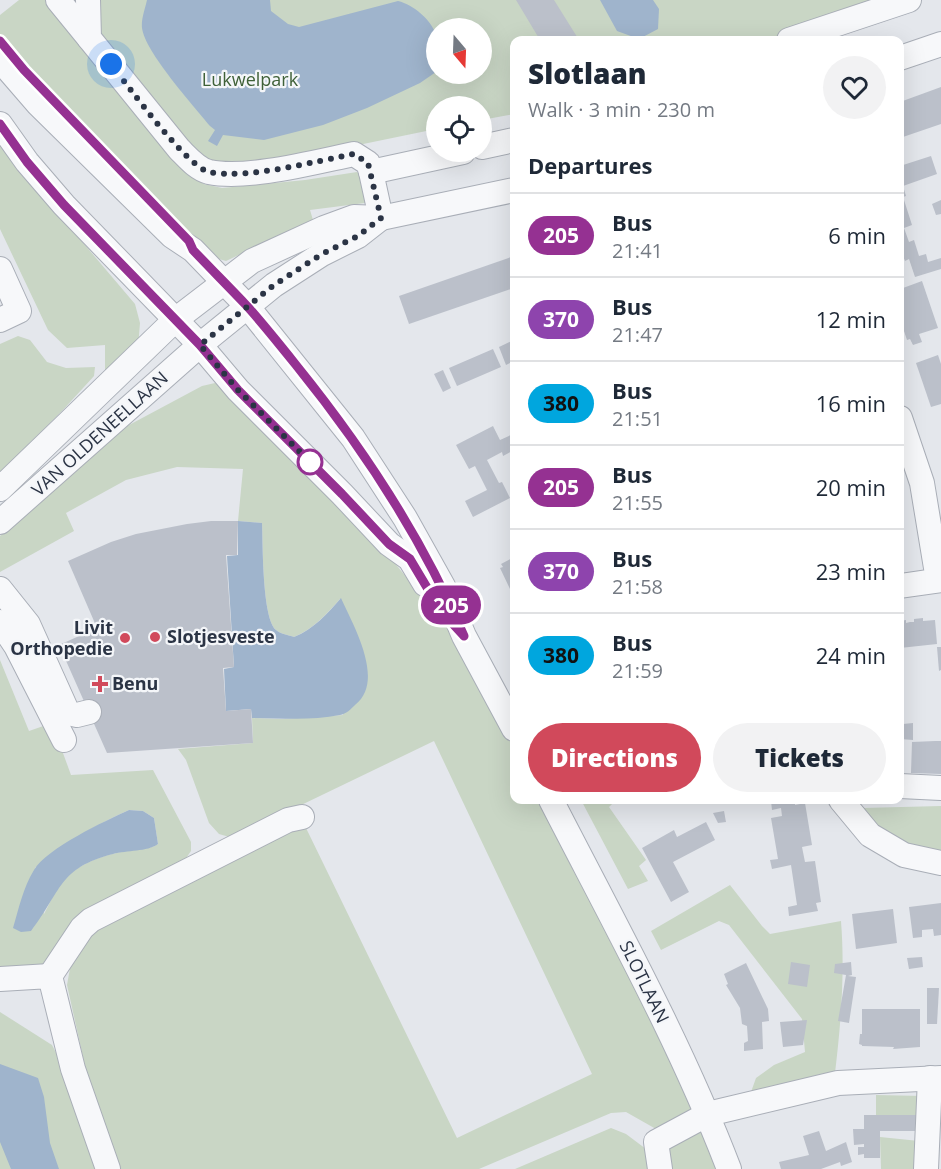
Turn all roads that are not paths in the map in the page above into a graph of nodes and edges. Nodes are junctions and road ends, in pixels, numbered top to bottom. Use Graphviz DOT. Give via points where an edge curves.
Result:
graph roads {
  1 [pos="57,0"];
  2 [pos="88,0"];
  3 [pos="909,0"];
  4 [pos="801,36"];
  5 [pos="89,39"];
  6 [pos="0,41"];
  7 [pos="941,44"];
  8 [pos="904,57"];
  9 [pos="0,60"];
  10 [pos="0,124"];
  11 [pos="510,141"];
  12 [pos="492,145"];
  13 [pos="426,160"];
  14 [pos="371,172"];
  15 [pos="510,191"];
  16 [pos="381,218"];
  17 [pos="193,250"];
  18 [pos="0,270"];
  19 [pos="224,282"];
  20 [pos="247,306"];
  21 [pos="10,316"];
  22 [pos="175,320"];
  23 [pos="200,345"];
  24 [pos="904,430"];
  25 [pos="0,489"];
  26 [pos="0,522"];
  27 [pos="939,580"];
  28 [pos="904,585"];
  29 [pos="0,589"];
  30 [pos="0,622"];
  31 [pos="464,636"];
  32 [pos="89,712"];
  33 [pos="510,722"];
  34 [pos="64,740"];
  35 [pos="904,786"];
  36 [pos="941,788"];
  37 [pos="553,804"];
  38 [pos="844,804"];
  39 [pos="302,817"];
  40 [pos="941,862"];
  41 [pos="51,976"];
  42 [pos="0,979"];
  43 [pos="935,1078"];
  44 [pos="708,1114"];
  45 [pos="108,1169"];
  46 [pos="660,1169"];
  47 [pos="729,1169"];
  48 [pos="926,1169"];
  1 -- 5 [label="street"];
  2 -- 5 [label="street"];
  3 -- 4 [label="street"];
  5 -- 14 [label="street" via="179,149 207,171 261,171 354,154 368,163"];
  6 -- 17 [label="street" via="189,241"];
  7 -- 8 [label="street"];
  9 -- 17 [label="street" via="38,104 163,228"];
  10 -- 22 [label="street" via="64,205"];
  11 -- 12 [label="street"];
  13 -- 14 [label="street"];
  14 -- 16 [label="street"];
  15 -- 16 [label="street, VAN OLDENEELLAAN"];
  16 -- 19 [label="street, VAN OLDENEELLAAN" via="354,218 324,228 252,261"];
  16 -- 20 [label="street, VAN OLDENEELLAAN"];
  17 -- 19 [label="street"];
  18 -- 21 [label="street"];
  19 -- 20 [label="street"];
  19 -- 22 [label="street, VAN OLDENEELLAAN"];
  20 -- 23 [label="street, VAN OLDENEELLAAN"];
  20 -- 31 [label="street" via="353,438 405,518 443,586"];
  22 -- 23 [label="street"];
  22 -- 25 [label="street, VAN OLDENEELLAAN"];
  23 -- 26 [label="street, VAN OLDENEELLAAN"];
  23 -- 31 [label="street" via="238,390 389,544 410,559 441,611"];
  24 -- 27 [label="street" via="922,483"];
  27 -- 28 [label="street"];
  29 -- 32 [label="street" via="28,624 68,713"];
  30 -- 34 [label="street"];
  31 -- 33 [label="street"];
  35 -- 36 [label="street"];
  37 -- 44 [label="street, SLOTLAAN"];
  38 -- 40 [label="street" via="870,834 904,855"];
  39 -- 41 [label="street" via="288,820 91,920"];
  41 -- 42 [label="street"];
  41 -- 45 [label="street" via="73,1069"];
  43 -- 44 [label="street" via="838,1083"];
  43 -- 48 [label="street"];
  44 -- 46 [label="street" via="656,1142"];
  44 -- 47 [label="street, SLOTLAAN"];
}
